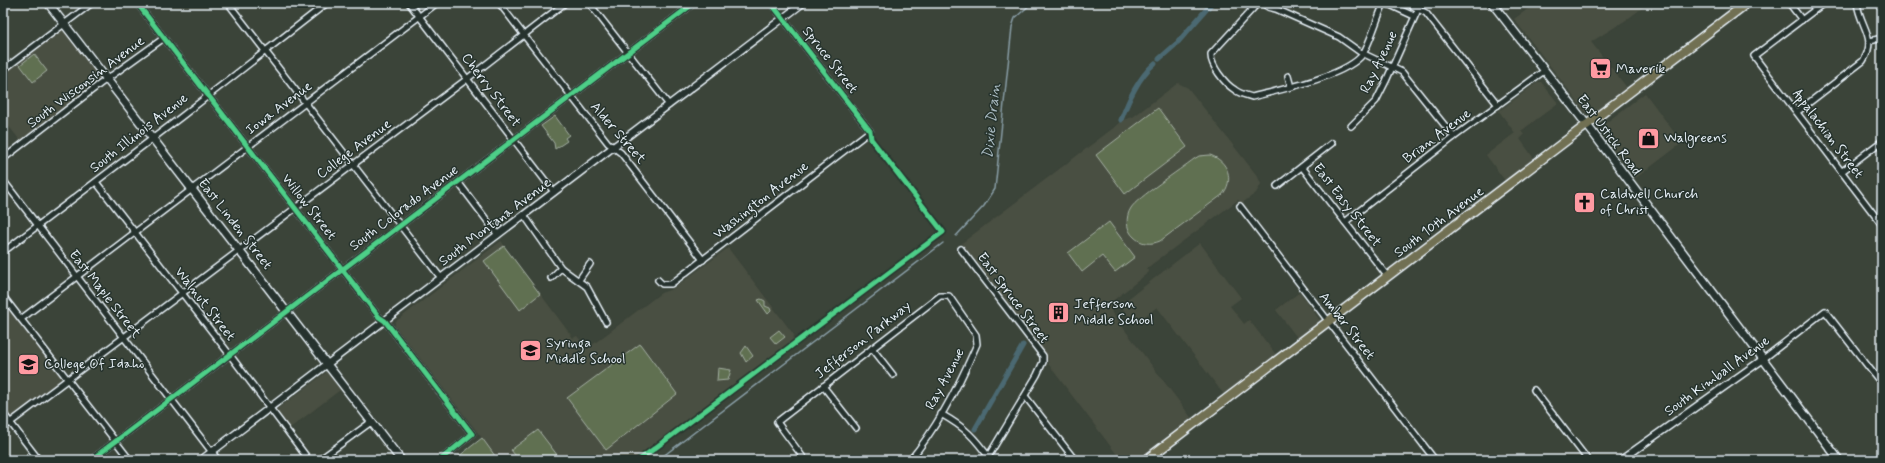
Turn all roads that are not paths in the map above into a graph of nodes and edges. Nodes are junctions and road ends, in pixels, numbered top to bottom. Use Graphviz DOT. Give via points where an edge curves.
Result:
graph roads {
  1 [pos="48,3"];
  2 [pos="92,3"];
  3 [pos="137,3"];
  4 [pos="228,3"];
  5 [pos="327,3"];
  6 [pos="409,3"];
  7 [pos="437,3"];
  8 [pos="499,3"];
  9 [pos="565,3"];
  10 [pos="589,3"];
  11 [pos="680,3"];
  12 [pos="694,3"];
  13 [pos="771,3"];
  14 [pos="803,3"];
  15 [pos="1258,3"];
  16 [pos="1262,3"];
  17 [pos="1385,3"];
  18 [pos="1407,3"];
  19 [pos="1492,3"];
  20 [pos="1747,3"];
  21 [pos="1789,3"];
  22 [pos="1824,3"];
  23 [pos="1856,3"];
  24 [pos="1419,6"];
  25 [pos="685,10"];
  26 [pos="419,16"];
  27 [pos="1414,16"];
  28 [pos="783,18"];
  29 [pos="1802,20"];
  30 [pos="65,24"];
  31 [pos="523,35"];
  32 [pos="164,38"];
  33 [pos="1882,38"];
  34 [pos="1870,41"];
  35 [pos="264,51"];
  36 [pos="628,53"];
  37 [pos="1363,53"];
  38 [pos="3,61"];
  39 [pos="1393,67"];
  40 [pos="5,69"];
  41 [pos="1544,71"];
  42 [pos="1288,76"];
  43 [pos="107,79"];
  44 [pos="467,79"];
  45 [pos="1291,87"];
  46 [pos="208,95"];
  47 [pos="571,96"];
  48 [pos="305,103"];
  49 [pos="669,105"];
  50 [pos="1498,105"];
  51 [pos="1796,112"];
  52 [pos="1351,126"];
  53 [pos="1587,126"];
  54 [pos="870,131"];
  55 [pos="1454,137"];
  56 [pos="152,138"];
  57 [pos="513,140"];
  58 [pos="1882,141"];
  59 [pos="1332,143"];
  60 [pos="248,146"];
  61 [pos="613,147"];
  62 [pos="3,159"];
  63 [pos="352,165"];
  64 [pos="1302,167"];
  65 [pos="1841,172"];
  66 [pos="3,180"];
  67 [pos="96,182"];
  68 [pos="458,182"];
  69 [pos="1277,186"];
  70 [pos="191,189"];
  71 [pos="554,192"];
  72 [pos="1240,206"];
  73 [pos="295,208"];
  74 [pos="524,215"];
  75 [pos="1346,222"];
  76 [pos="38,225"];
  77 [pos="400,226"];
  78 [pos="1882,226"];
  79 [pos="134,233"];
  80 [pos="498,235"];
  81 [pos="961,249"];
  82 [pos="239,251"];
  83 [pos="3,252"];
  84 [pos="703,260"];
  85 [pos="590,264"];
  86 [pos="561,268"];
  87 [pos="342,270"];
  88 [pos="77,276"];
  89 [pos="1388,277"];
  90 [pos="441,278"];
  91 [pos="551,278"];
  92 [pos="579,280"];
  93 [pos="658,280"];
  94 [pos="182,294"];
  95 [pos="3,296"];
  96 [pos="956,306"];
  97 [pos="286,312"];
  98 [pos="21,319"];
  99 [pos="385,321"];
  100 [pos="1329,321"];
  101 [pos="606,322"];
  102 [pos="124,338"];
  103 [pos="872,348"];
  104 [pos="230,355"];
  105 [pos="1762,360"];
  106 [pos="327,364"];
  107 [pos="893,375"];
  108 [pos="1882,379"];
  109 [pos="68,380"];
  110 [pos="823,386"];
  111 [pos="1534,390"];
  112 [pos="1025,396"];
  113 [pos="171,399"];
  114 [pos="270,408"];
  115 [pos="3,413"];
  116 [pos="941,414"];
  117 [pos="10,422"];
  118 [pos="370,422"];
  119 [pos="3,428"];
  120 [pos="856,428"];
  121 [pos="115,441"];
  122 [pos="212,452"];
  123 [pos="990,458"];
  124 [pos="1152,458"];
  125 [pos="39,460"];
  126 [pos="91,460"];
  127 [pos="130,460"];
  128 [pos="201,460"];
  129 [pos="218,460"];
  130 [pos="309,460"];
  131 [pos="319,460"];
  132 [pos="401,460"];
  133 [pos="440,460"];
  134 [pos="805,460"];
  135 [pos="910,460"];
  136 [pos="1075,460"];
  137 [pos="1435,460"];
  138 [pos="1588,460"];
  139 [pos="1621,460"];
  140 [pos="1839,460"];
  1 -- 30 [label="main road, East Linden Street"];
  2 -- 30 [label="street"];
  3 -- 32 [label="street, Willow Street"];
  4 -- 35 [label="street"];
  5 -- 35 [label="street, South Illinois Avenue"];
  6 -- 26 [label="street, Cherry Street"];
  7 -- 26 [label="street, Iowa Avenue"];
  8 -- 31 [label="street, Alder Street"];
  9 -- 31 [label="street, College Avenue"];
  10 -- 36 [label="street"];
  11 -- 25 [label="street"];
  12 -- 25 [label="street, South Colorado Avenue"];
  13 -- 28 [label="street, Spruce Street"];
  14 -- 28 [label="street, South Montana Avenue"];
  15 -- 45 [label="street" via="1211,54 1212,63 1233,90 1243,95 1252,97"];
  16 -- 37 [label="street" via="1339,37"];
  17 -- 27 [label="street"];
  17 -- 37 [label="street"];
  18 -- 24 [label="street"];
  19 -- 41 [label="main road, East Ustick Road"];
  20 -- 53 [label="main road, South 10th Avenue"];
  21 -- 29 [label="street"];
  22 -- 29 [label="street"];
  23 -- 34 [label="street"];
  24 -- 27 [label="street, Ray Avenue"];
  24 -- 50 [label="street"];
  25 -- 36 [label="street, South Colorado Avenue"];
  26 -- 44 [label="street, Cherry Street"];
  26 -- 48 [label="street, Iowa Avenue"];
  27 -- 39 [label="street, Ray Avenue"];
  28 -- 49 [label="street, South Montana Avenue"];
  28 -- 54 [label="street, Spruce Street"];
  29 -- 51 [label="street, Appalachian Street" via="1754,56"];
  30 -- 40 [label="street"];
  30 -- 43 [label="main road, East Linden Street"];
  31 -- 44 [label="street, College Avenue"];
  31 -- 47 [label="street, Alder Street"];
  32 -- 43 [label="street, South Wisconsin Avenue"];
  32 -- 46 [label="street, Willow Street"];
  33 -- 34 [label="street"];
  34 -- 51 [label="street" via="1869,52 1863,61"];
  35 -- 46 [label="street, South Illinois Avenue"];
  35 -- 48 [label="street"];
  36 -- 47 [label="street, South Colorado Avenue"];
  36 -- 49 [label="street"];
  37 -- 39 [label="street"];
  37 -- 45 [label="street" via="1355,62 1331,74"];
  38 -- 40 [label="street"];
  39 -- 52 [label="street, Ray Avenue" via="1376,101"];
  39 -- 55 [label="street" via="1402,72 1416,88"];
  41 -- 50 [label="street, Brian Avenue"];
  41 -- 53 [label="main road, East Ustick Road"];
  42 -- 45 [label="street"];
  43 -- 56 [label="main road, East Linden Street"];
  43 -- 62 [label="street, South Wisconsin Avenue"];
  44 -- 57 [label="street, Cherry Street"];
  44 -- 63 [label="street, College Avenue"];
  46 -- 56 [label="street, South Illinois Avenue"];
  46 -- 60 [label="street, Willow Street"];
  47 -- 57 [label="street, South Colorado Avenue"];
  47 -- 61 [label="street, Alder Street"];
  48 -- 60 [label="street, Iowa Avenue"];
  48 -- 63 [label="street"];
  49 -- 61 [label="street, South Montana Avenue"];
  50 -- 55 [label="street, Brian Avenue"];
  51 -- 65 [label="street, Appalachian Street"];
  53 -- 89 [label="main road, South 10th Avenue"];
  53 -- 105 [label="main road, East Ustick Road"];
  54 -- 84 [label="street, Washington Avenue"];
  55 -- 75 [label="street, Brian Avenue"];
  56 -- 67 [label="street, South Illinois Avenue"];
  56 -- 70 [label="main road, East Linden Street"];
  57 -- 68 [label="street, South Colorado Avenue"];
  57 -- 71 [label="street, Cherry Street"];
  58 -- 65 [label="street"];
  59 -- 64 [label="street"];
  60 -- 70 [label="street, Iowa Avenue"];
  60 -- 73 [label="street, Willow Street"];
  61 -- 71 [label="street, South Montana Avenue"];
  61 -- 84 [label="street, Alder Street" via="621,153"];
  63 -- 73 [label="street, College Avenue"];
  63 -- 77 [label="street"];
  64 -- 69 [label="street"];
  64 -- 75 [label="street, East Easy Street"];
  65 -- 78 [label="street, Appalachian Street"];
  66 -- 76 [label="street, East Maple Street"];
  67 -- 76 [label="street, South Illinois Avenue"];
  67 -- 79 [label="street, Walnut Street"];
  68 -- 77 [label="street, South Colorado Avenue"];
  68 -- 80 [label="street"];
  70 -- 79 [label="street, Iowa Avenue"];
  70 -- 82 [label="main road, East Linden Street"];
  71 -- 74 [label="street, South Montana Avenue"];
  72 -- 100 [label="street, Amber Street"];
  73 -- 82 [label="street, College Avenue"];
  73 -- 87 [label="street, Willow Street"];
  74 -- 80 [label="street, South Montana Avenue"];
  74 -- 86 [label="street"];
  75 -- 89 [label="street, East Easy Street"];
  76 -- 83 [label="street, South Illinois Avenue"];
  76 -- 88 [label="street, East Maple Street"];
  77 -- 87 [label="street, South Colorado Avenue"];
  77 -- 90 [label="street"];
  79 -- 88 [label="street, Iowa Avenue"];
  79 -- 94 [label="street, Walnut Street"];
  80 -- 90 [label="street, South Montana Avenue"];
  81 -- 112 [label="street, East Spruce Street" via="1043,356 1043,362"];
  82 -- 94 [label="street, College Avenue"];
  82 -- 97 [label="main road, East Linden Street"];
  84 -- 93 [label="street, Washington Avenue" via="671,284 665,285"];
  85 -- 92 [label="street"];
  86 -- 91 [label="street"];
  86 -- 92 [label="street"];
  87 -- 97 [label="street, South Colorado Avenue"];
  87 -- 99 [label="street, Willow Street" via="379,317"];
  88 -- 98 [label="street, Iowa Avenue"];
  88 -- 102 [label="street, East Maple Street"];
  89 -- 100 [label="main road, South 10th Avenue"];
  90 -- 99 [label="street, South Montana Avenue"];
  92 -- 101 [label="street" via="587,287"];
  94 -- 102 [label="street, College Avenue"];
  94 -- 104 [label="street, Walnut Street"];
  95 -- 98 [label="street"];
  96 -- 103 [label="street, Jefferson Parkway" via="949,296 940,296"];
  96 -- 116 [label="street, Ray Avenue" via="976,335 977,344"];
  97 -- 104 [label="street, South Colorado Avenue"];
  97 -- 106 [label="main road, East Linden Street"];
  98 -- 109 [label="street"];
  99 -- 106 [label="street, South Montana Avenue"];
  99 -- 133 [label="street, Willow Street" via="472,434"];
  100 -- 124 [label="main road, South 10th Avenue"];
  100 -- 137 [label="street, Amber Street"];
  102 -- 109 [label="street, College Avenue"];
  102 -- 113 [label="street, East Maple Street"];
  103 -- 107 [label="street"];
  103 -- 110 [label="street, Jefferson Parkway"];
  104 -- 113 [label="street, South Colorado Avenue"];
  104 -- 114 [label="street, Walnut Street"];
  105 -- 108 [label="street, South Kimball Avenue" via="1826,311 1877,378"];
  105 -- 139 [label="street, South Kimball Avenue"];
  105 -- 140 [label="main road, East Ustick Road"];
  106 -- 114 [label="street, South Montana Avenue"];
  106 -- 118 [label="main road, East Linden Street"];
  109 -- 117 [label="street, College Avenue"];
  109 -- 121 [label="street"];
  110 -- 120 [label="street"];
  110 -- 134 [label="street, Jefferson Parkway" via="777,422"];
  111 -- 138 [label="street"];
  112 -- 123 [label="street"];
  112 -- 136 [label="street"];
  113 -- 121 [label="street, South Colorado Avenue"];
  113 -- 122 [label="street, East Maple Street"];
  114 -- 122 [label="street, South Montana Avenue"];
  114 -- 130 [label="street, Walnut Street"];
  115 -- 117 [label="street"];
  116 -- 123 [label="street" via="962,426"];
  116 -- 135 [label="street, Ray Avenue"];
  117 -- 119 [label="street, College Avenue"];
  117 -- 125 [label="street"];
  118 -- 131 [label="street"];
  118 -- 132 [label="main road, East Linden Street"];
  121 -- 126 [label="street, South Colorado Avenue"];
  121 -- 127 [label="street"];
  122 -- 128 [label="street, South Montana Avenue"];
  122 -- 129 [label="street, East Maple Street"];
}
